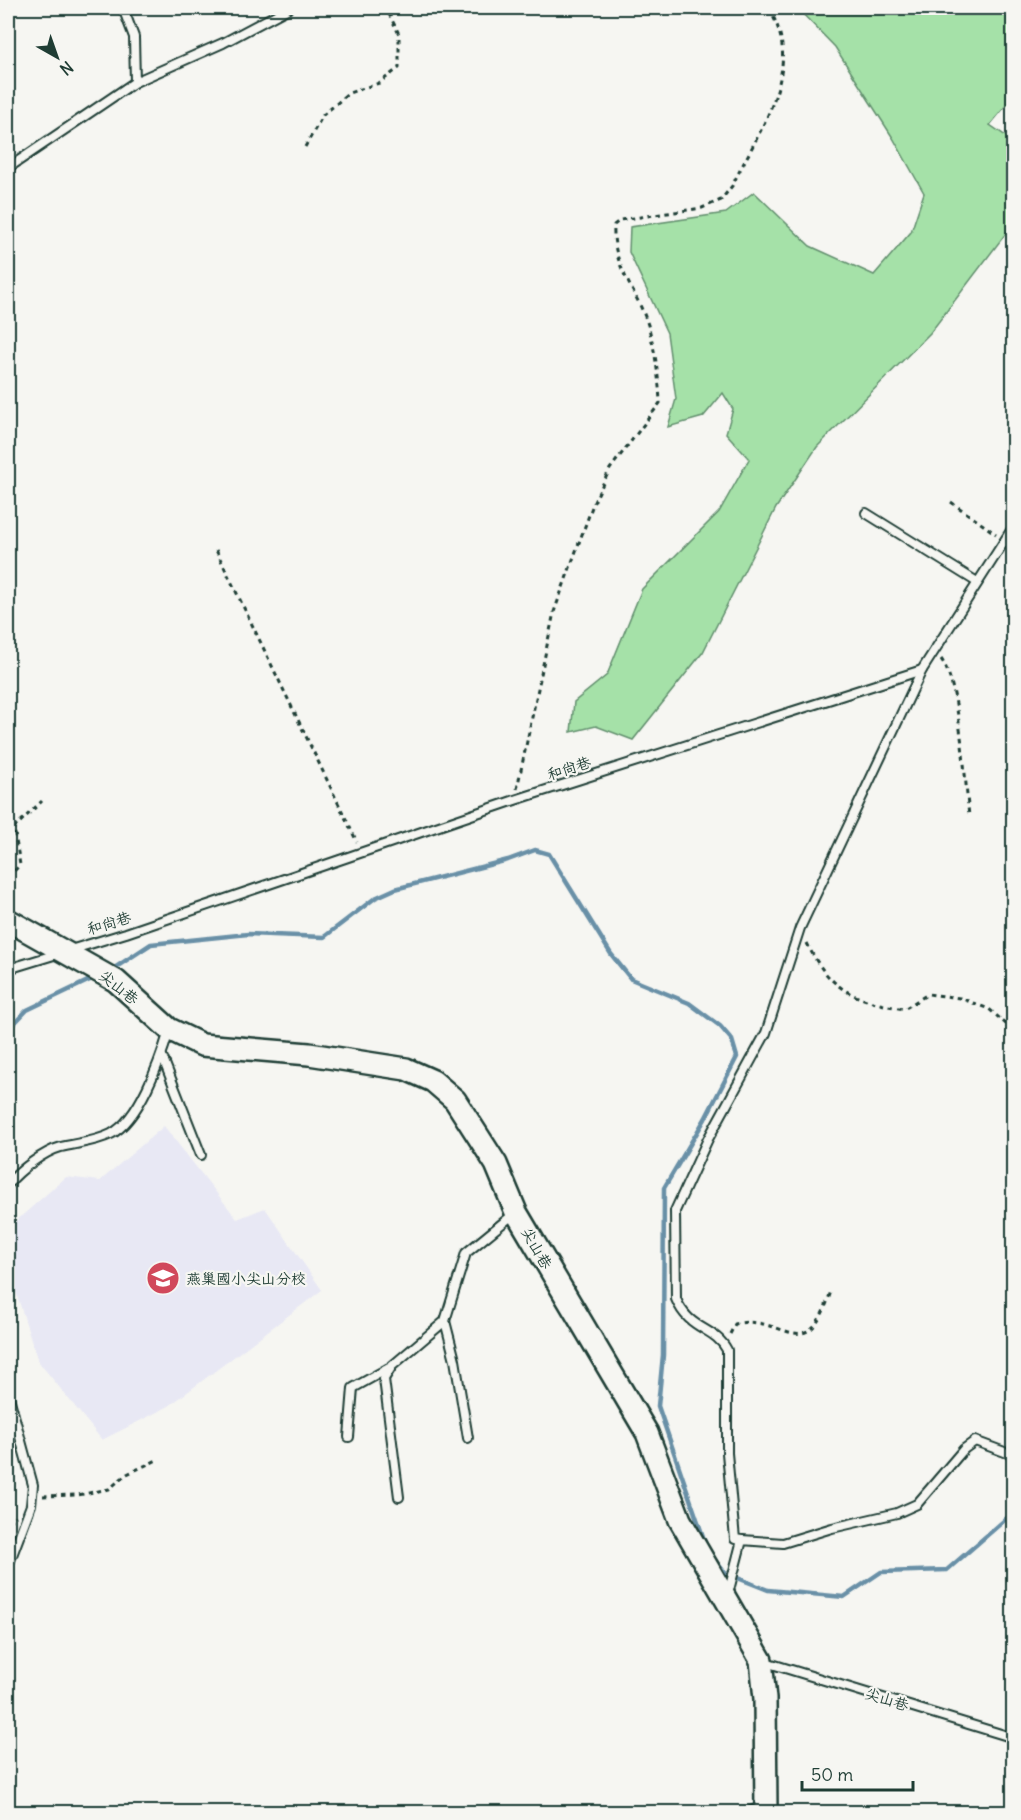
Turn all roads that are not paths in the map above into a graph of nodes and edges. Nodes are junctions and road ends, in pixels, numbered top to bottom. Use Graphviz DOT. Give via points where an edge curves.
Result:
graph roads {
  1 [pos="123,8"];
  2 [pos="289,8"];
  3 [pos="135,82"];
  4 [pos="8,168"];
  5 [pos="866,513"];
  6 [pos="1014,526"];
  7 [pos="977,582"];
  8 [pos="922,670"];
  9 [pos="8,920"];
  10 [pos="65,951"];
  11 [pos="8,969"];
  12 [pos="169,1029"];
  13 [pos="162,1056"];
  14 [pos="201,1155"];
  15 [pos="8,1184"];
  16 [pos="516,1212"];
  17 [pos="445,1321"];
  18 [pos="392,1366"];
  19 [pos="8,1393"];
  20 [pos="349,1437"];
  21 [pos="468,1438"];
  22 [pos="1010,1454"];
  23 [pos="399,1497"];
  24 [pos="742,1540"];
  25 [pos="8,1566"];
  26 [pos="727,1598"];
  27 [pos="761,1660"];
  28 [pos="1014,1738"];
  29 [pos="760,1810"];
  1 -- 3 [label="lane" via="134,37"];
  2 -- 3 [label="lane"];
  3 -- 4 [label="lane"];
  5 -- 7 [label="lane"];
  6 -- 7 [label="lane"];
  7 -- 8 [label="lane"];
  8 -- 10 [label="lane, 和尚巷" via="515,800"];
  8 -- 24 [label="lane" via="800,928 766,1033 708,1139 675,1211 676,1299 695,1325 723,1343 727,1350 727,1453 735,1539"];
  9 -- 10 [label="street, 尖山巷"];
  10 -- 11 [label="lane, 和尚巷"];
  10 -- 12 [label="street, 尖山巷" via="113,979"];
  12 -- 13 [label="lane"];
  12 -- 16 [label="street, 尖山巷" via="202,1045 406,1069 433,1081 455,1100 496,1164"];
  13 -- 14 [label="lane"];
  13 -- 15 [label="lane" via="127,1122 113,1133 48,1152"];
  16 -- 17 [label="lane" via="466,1253"];
  16 -- 26 [label="street, 尖山巷" via="647,1432 680,1520"];
  17 -- 18 [label="lane"];
  17 -- 21 [label="lane"];
  18 -- 20 [label="lane" via="353,1388"];
  18 -- 23 [label="lane" via="384,1379"];
  19 -- 25 [label="lane" via="31,1469 32,1497"];
  22 -- 24 [label="lane" via="975,1441 917,1504 897,1514 783,1543"];
  24 -- 26 [label="lane"];
  26 -- 27 [label="street, 尖山巷"];
  27 -- 28 [label="lane, 尖山巷"];
  27 -- 29 [label="street, 尖山巷" via="765,1699"];
}
